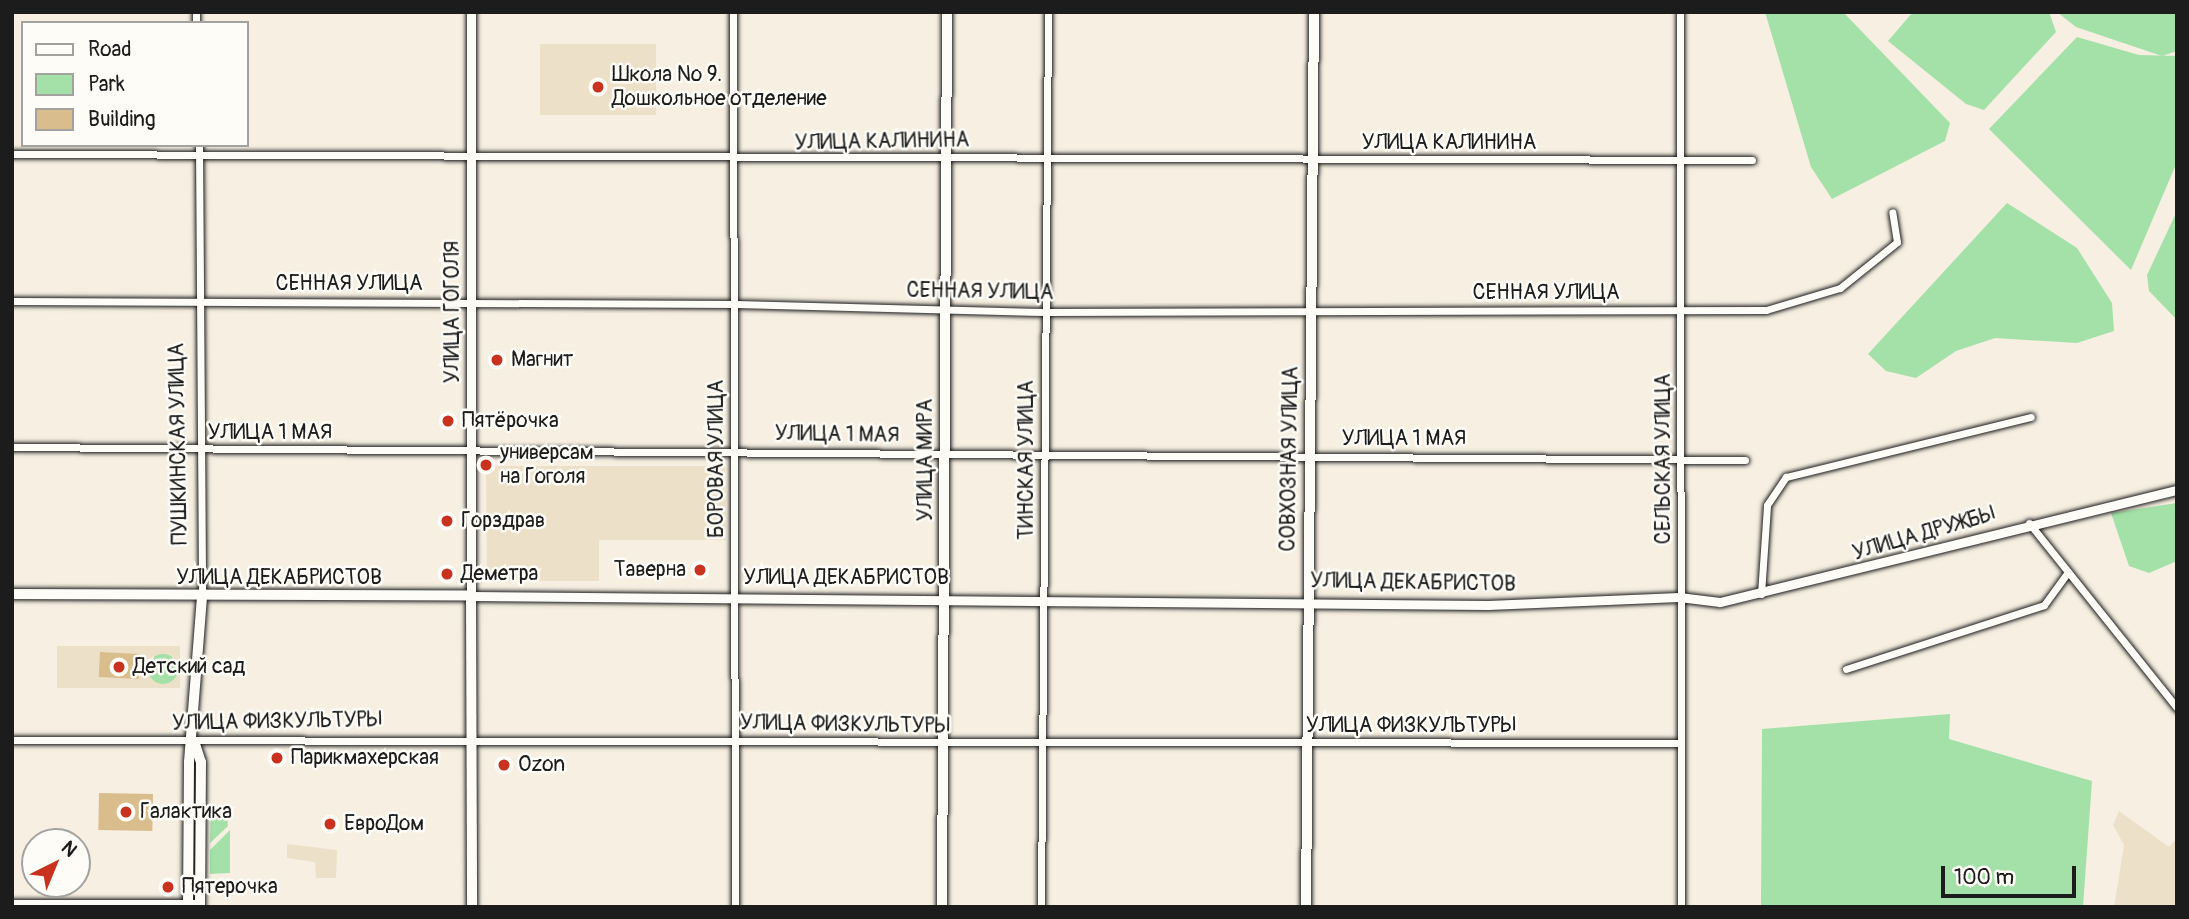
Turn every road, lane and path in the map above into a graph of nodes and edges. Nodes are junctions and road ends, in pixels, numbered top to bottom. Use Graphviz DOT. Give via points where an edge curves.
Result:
graph roads {
  1 [pos="471,12"];
  2 [pos="733,12"];
  3 [pos="947,12"];
  4 [pos="1048,12"];
  5 [pos="1314,12"];
  6 [pos="1680,12"];
  7 [pos="199,147"];
  8 [pos="12,154"];
  9 [pos="199,157"];
  10 [pos="472,157"];
  11 [pos="1048,158"];
  12 [pos="944,159"];
  13 [pos="1311,160"];
  14 [pos="1752,160"];
  15 [pos="732,161"];
  16 [pos="1677,161"];
  17 [pos="1892,212"];
  18 [pos="12,301"];
  19 [pos="195,302"];
  20 [pos="473,302"];
  21 [pos="736,304"];
  22 [pos="943,309"];
  23 [pos="1312,309"];
  24 [pos="1681,311"];
  25 [pos="1045,312"];
  26 [pos="2031,417"];
  27 [pos="12,447"];
  28 [pos="197,450"];
  29 [pos="734,450"];
  30 [pos="471,451"];
  31 [pos="946,454"];
  32 [pos="1044,455"];
  33 [pos="1310,457"];
  34 [pos="1684,457"];
  35 [pos="1745,460"];
  36 [pos="2177,490"];
  37 [pos="2029,523"];
  38 [pos="2068,572"];
  39 [pos="12,594"];
  40 [pos="1761,594"];
  41 [pos="471,596"];
  42 [pos="735,596"];
  43 [pos="1679,597"];
  44 [pos="202,598"];
  45 [pos="944,598"];
  46 [pos="1045,598"];
  47 [pos="1307,600"];
  48 [pos="1846,669"];
  49 [pos="2177,708"];
  50 [pos="472,737"];
  51 [pos="12,740"];
  52 [pos="194,741"];
  53 [pos="733,741"];
  54 [pos="1677,743"];
  55 [pos="940,744"];
  56 [pos="1042,744"];
  57 [pos="1306,744"];
  58 [pos="12,903"];
  59 [pos="188,905"];
  60 [pos="200,905"];
  61 [pos="472,907"];
  62 [pos="735,907"];
  63 [pos="942,907"];
  64 [pos="1041,907"];
  65 [pos="1306,907"];
  66 [pos="1681,907"];
  1 -- 10 [label="street, УЛИЦА ГОГОЛЯ"];
  2 -- 15 [label="street, БОРОВАЯ УЛИЦА"];
  3 -- 12 [label="main road, УЛИЦА МИРА"];
  4 -- 11 [label="street, ТИНСКАЯ УЛИЦА"];
  5 -- 13 [label="main road, СОВХОЗНАЯ УЛИЦА"];
  6 -- 16 [label="street, СЕЛЬСКАЯ УЛИЦА"];
  7 -- 9 [label="street, ПУШКИНСКАЯ УЛИЦА"];
  8 -- 9 [label="street, УЛИЦА КАЛИНИНА"];
  9 -- 10 [label="street, УЛИЦА КАЛИНИНА"];
  9 -- 19 [label="street, ПУШКИНСКАЯ УЛИЦА"];
  10 -- 15 [label="street, УЛИЦА КАЛИНИНА"];
  10 -- 20 [label="street, УЛИЦА ГОГОЛЯ"];
  11 -- 12 [label="street, УЛИЦА КАЛИНИНА"];
  11 -- 13 [label="street, УЛИЦА КАЛИНИНА"];
  11 -- 25 [label="street, ТИНСКАЯ УЛИЦА"];
  12 -- 15 [label="street, УЛИЦА КАЛИНИНА"];
  12 -- 22 [label="main road, УЛИЦА МИРА"];
  13 -- 16 [label="street, УЛИЦА КАЛИНИНА"];
  13 -- 23 [label="main road, СОВХОЗНАЯ УЛИЦА"];
  14 -- 16 [label="street, УЛИЦА КАЛИНИНА"];
  15 -- 21 [label="street, БОРОВАЯ УЛИЦА"];
  16 -- 24 [label="street, СЕЛЬСКАЯ УЛИЦА"];
  17 -- 24 [label="street, СЕННАЯ УЛИЦА" via="1897,242 1840,288 1766,310"];
  18 -- 19 [label="street, СЕННАЯ УЛИЦА"];
  19 -- 20 [label="street, СЕННАЯ УЛИЦА"];
  19 -- 28 [label="street, ПУШКИНСКАЯ УЛИЦА"];
  20 -- 21 [label="street, СЕННАЯ УЛИЦА"];
  20 -- 30 [label="street, УЛИЦА ГОГОЛЯ"];
  21 -- 22 [label="street, СЕННАЯ УЛИЦА"];
  21 -- 29 [label="street, БОРОВАЯ УЛИЦА"];
  22 -- 25 [label="street, СЕННАЯ УЛИЦА"];
  22 -- 31 [label="main road, УЛИЦА МИРА"];
  23 -- 24 [label="street, СЕННАЯ УЛИЦА"];
  23 -- 25 [label="street, СЕННАЯ УЛИЦА"];
  23 -- 33 [label="main road, СОВХОЗНАЯ УЛИЦА"];
  24 -- 34 [label="street, СЕЛЬСКАЯ УЛИЦА"];
  25 -- 32 [label="street, ТИНСКАЯ УЛИЦА"];
  26 -- 40 [label="street" via="1786,477 1767,505"];
  27 -- 28 [label="street, УЛИЦА 1 МАЯ"];
  28 -- 30 [label="street, УЛИЦА 1 МАЯ"];
  28 -- 44 [label="street, ПУШКИНСКАЯ УЛИЦА"];
  29 -- 30 [label="street, УЛИЦА 1 МАЯ"];
  29 -- 31 [label="street, УЛИЦА 1 МАЯ"];
  29 -- 42 [label="street, БОРОВАЯ УЛИЦА"];
  30 -- 41 [label="street, УЛИЦА ГОГОЛЯ"];
  31 -- 32 [label="street, УЛИЦА 1 МАЯ"];
  31 -- 45 [label="main road, УЛИЦА МИРА"];
  32 -- 33 [label="street, УЛИЦА 1 МАЯ"];
  32 -- 46 [label="street, ТИНСКАЯ УЛИЦА"];
  33 -- 34 [label="street, УЛИЦА 1 МАЯ"];
  33 -- 47 [label="main road, СОВХОЗНАЯ УЛИЦА"];
  34 -- 35 [label="street, УЛИЦА 1 МАЯ"];
  34 -- 43 [label="street, СЕЛЬСКАЯ УЛИЦА"];
  36 -- 37 [label="street, УЛИЦА ДРУЖБЫ"];
  37 -- 38 [label="street"];
  37 -- 40 [label="street, УЛИЦА ДРУЖБЫ"];
  38 -- 48 [label="street" via="2044,605"];
  38 -- 49 [label="street"];
  39 -- 44 [label="main road, УЛИЦА ДЕКАБРИСТОВ"];
  40 -- 43 [label="street, УЛИЦА ДРУЖБЫ" via="1720,602"];
  41 -- 42 [label="street, УЛИЦА ДЕКАБРИСТОВ"];
  41 -- 44 [label="main road, УЛИЦА ДЕКАБРИСТОВ"];
  41 -- 50 [label="main road, УЛИЦА ГОГОЛЯ"];
  42 -- 45 [label="street, УЛИЦА ДЕКАБРИСТОВ"];
  42 -- 53 [label="street, БОРОВАЯ УЛИЦА"];
  43 -- 47 [label="street, УЛИЦА ДЕКАБРИСТОВ" via="1604,604"];
  43 -- 54 [label="street, СЕЛЬСКАЯ УЛИЦА"];
  44 -- 52 [label="main road, ПУШКИНСКАЯ УЛИЦА"];
  45 -- 46 [label="street, УЛИЦА ДЕКАБРИСТОВ"];
  45 -- 55 [label="main road, УЛИЦА МИРА"];
  46 -- 47 [label="street, УЛИЦА ДЕКАБРИСТОВ"];
  46 -- 56 [label="street, ТИНСКАЯ УЛИЦА"];
  47 -- 57 [label="main road, СОВХОЗНАЯ УЛИЦА"];
  50 -- 52 [label="street, УЛИЦА ФИЗКУЛЬТУРЫ"];
  50 -- 53 [label="street, УЛИЦА ФИЗКУЛЬТУРЫ"];
  50 -- 61 [label="main road, УЛИЦА ГОГОЛЯ"];
  51 -- 52 [label="street, УЛИЦА ФИЗКУЛЬТУРЫ"];
  52 -- 59 [label="main road, ПУШКИНСКАЯ УЛИЦА"];
  52 -- 60 [label="main road, ПУШКИНСКАЯ УЛИЦА" via="201,762"];
  53 -- 55 [label="street, УЛИЦА ФИЗКУЛЬТУРЫ"];
  53 -- 62 [label="street, БОРОВАЯ УЛИЦА"];
  54 -- 57 [label="street, УЛИЦА ФИЗКУЛЬТУРЫ"];
  54 -- 66 [label="street, СЕЛЬСКАЯ УЛИЦА"];
  55 -- 56 [label="street, УЛИЦА ФИЗКУЛЬТУРЫ"];
  55 -- 63 [label="main road, УЛИЦА МИРА"];
  56 -- 57 [label="street, УЛИЦА ФИЗКУЛЬТУРЫ"];
  56 -- 64 [label="street, ТИНСКАЯ УЛИЦА"];
  57 -- 65 [label="main road, СОВХОЗНАЯ УЛИЦА"];
  58 -- 59 [label="street"];
  59 -- 60 [label="street"];
}
